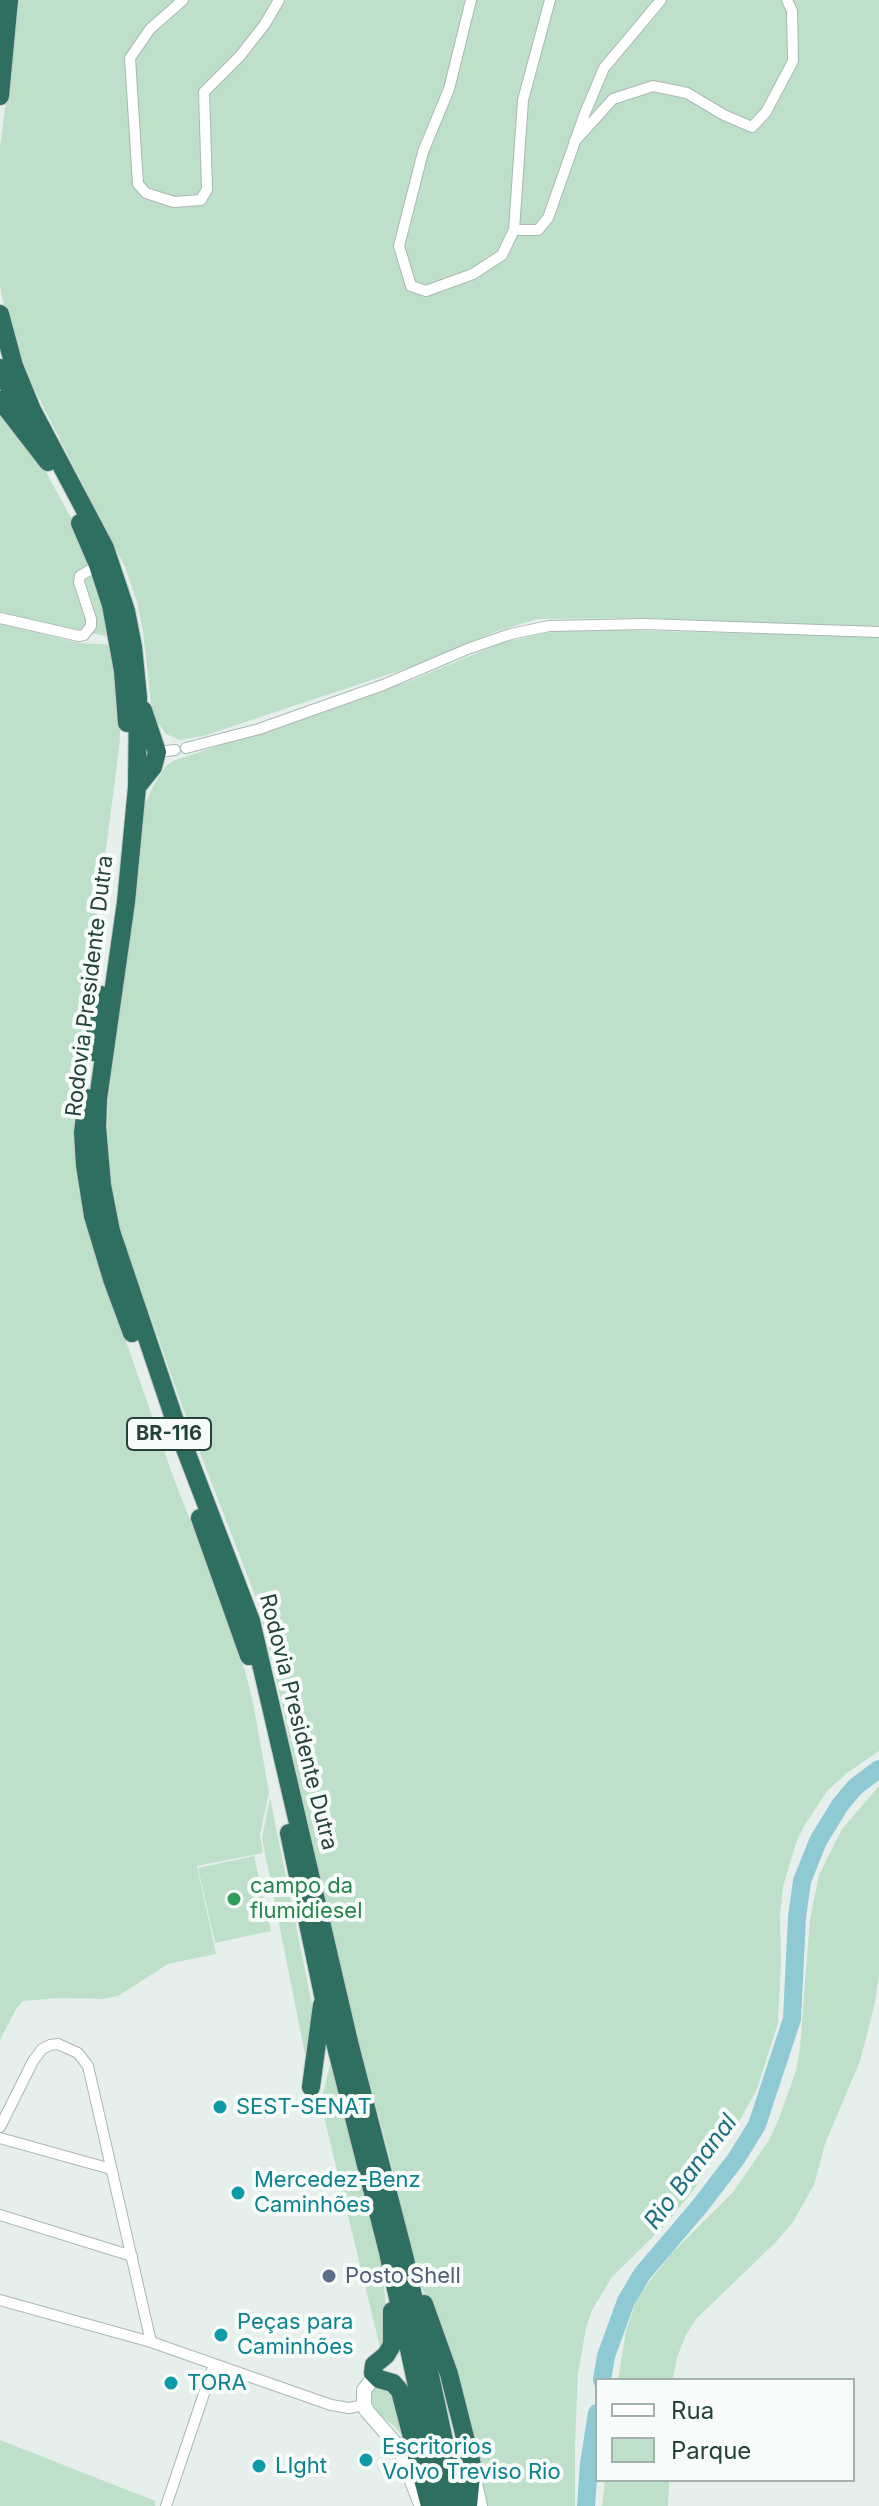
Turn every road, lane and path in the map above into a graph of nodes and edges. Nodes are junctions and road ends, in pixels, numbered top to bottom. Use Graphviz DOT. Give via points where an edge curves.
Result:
graph roads {
  1 [pos="9,0"];
  2 [pos="183,0"];
  3 [pos="279,0"];
  4 [pos="471,0"];
  5 [pos="550,0"];
  6 [pos="661,0"];
  7 [pos="787,0"];
  8 [pos="0,96"];
  9 [pos="574,142"];
  10 [pos="514,230"];
  11 [pos="0,314"];
  12 [pos="0,368"];
  13 [pos="0,400"];
  14 [pos="48,462"];
  15 [pos="98,565"];
  16 [pos="0,618"];
  17 [pos="879,632"];
  18 [pos="138,697"];
  19 [pos="173,750"];
  20 [pos="137,787"];
  21 [pos="323,1995"];
  22 [pos="311,2087"];
  23 [pos="0,2127"];
  24 [pos="0,2138"];
  25 [pos="111,2169"];
  26 [pos="0,2215"];
  27 [pos="132,2256"];
  28 [pos="396,2256"];
  29 [pos="0,2300"];
  30 [pos="151,2342"];
  31 [pos="214,2364"];
  32 [pos="375,2376"];
  33 [pos="364,2405"];
  34 [pos="472,2465"];
  35 [pos="166,2506"];
  36 [pos="422,2506"];
  37 [pos="430,2506"];
  38 [pos="443,2506"];
  39 [pos="458,2506"];
  40 [pos="468,2506"];
  41 [pos="480,2506"];
  1 -- 8 [label="highway"];
  2 -- 3 [label="street" via="150,29 130,58 138,184 146,193 174,202 201,200 207,189 204,92 240,56"];
  4 -- 10 [label="street" via="399,246 411,286 426,291 473,274 502,255"];
  5 -- 10 [label="street" via="523,100"];
  6 -- 9 [label="street" via="604,68"];
  7 -- 9 [label="street" via="793,61 752,127 687,93 653,86 613,99"];
  9 -- 10 [label="street" via="548,218 538,230"];
  11 -- 18 [label="highway, Rodovia Presidente Dutra / BR-116" via="32,410 117,579"];
  12 -- 14 [label="highway, Rodovia Presidente Dutra / BR-116"];
  13 -- 14 [label="highway"];
  14 -- 15 [label="highway, Rodovia Presidente Dutra / BR-116"];
  15 -- 16 [label="street" via="80,576 91,619 84,635"];
  15 -- 21 [label="highway, Rodovia Presidente Dutra / BR-116" via="119,640 127,738 119,861 84,1119 89,1191 112,1279 248,1654"];
  17 -- 19 [label="street" via="549,626 494,639 259,729"];
  18 -- 19 [label="highway"];
  18 -- 20 [label="highway, Rodovia Presidente Dutra / BR-116"];
  19 -- 20 [label="highway"];
  20 -- 28 [label="highway, Rodovia Presidente Dutra / BR-116" via="98,1099 102,1185 111,1231 144,1331 251,1621"];
  21 -- 22 [label="highway"];
  21 -- 28 [label="highway, Rodovia Presidente Dutra / BR-116"];
  23 -- 25 [label="street" via="35,2056 50,2045 68,2047 88,2066"];
  24 -- 25 [label="street"];
  25 -- 27 [label="street"];
  26 -- 27 [label="street"];
  27 -- 30 [label="street"];
  28 -- 32 [label="highway" via="392,2342 374,2365"];
  28 -- 34 [label="highway" via="449,2374"];
  28 -- 38 [label="highway, Rodovia Presidente Dutra / BR-116"];
  28 -- 39 [label="highway, Rodovia Presidente Dutra / BR-116"];
  29 -- 30 [label="street"];
  30 -- 31 [label="street"];
  31 -- 33 [label="street" via="331,2405"];
  31 -- 35 [label="street"];
  32 -- 33 [label="main road" via="364,2390"];
  32 -- 37 [label="highway" via="400,2391"];
  33 -- 36 [label="main road" via="400,2449"];
  34 -- 40 [label="highway"];
  34 -- 41 [label="main road"];
}
